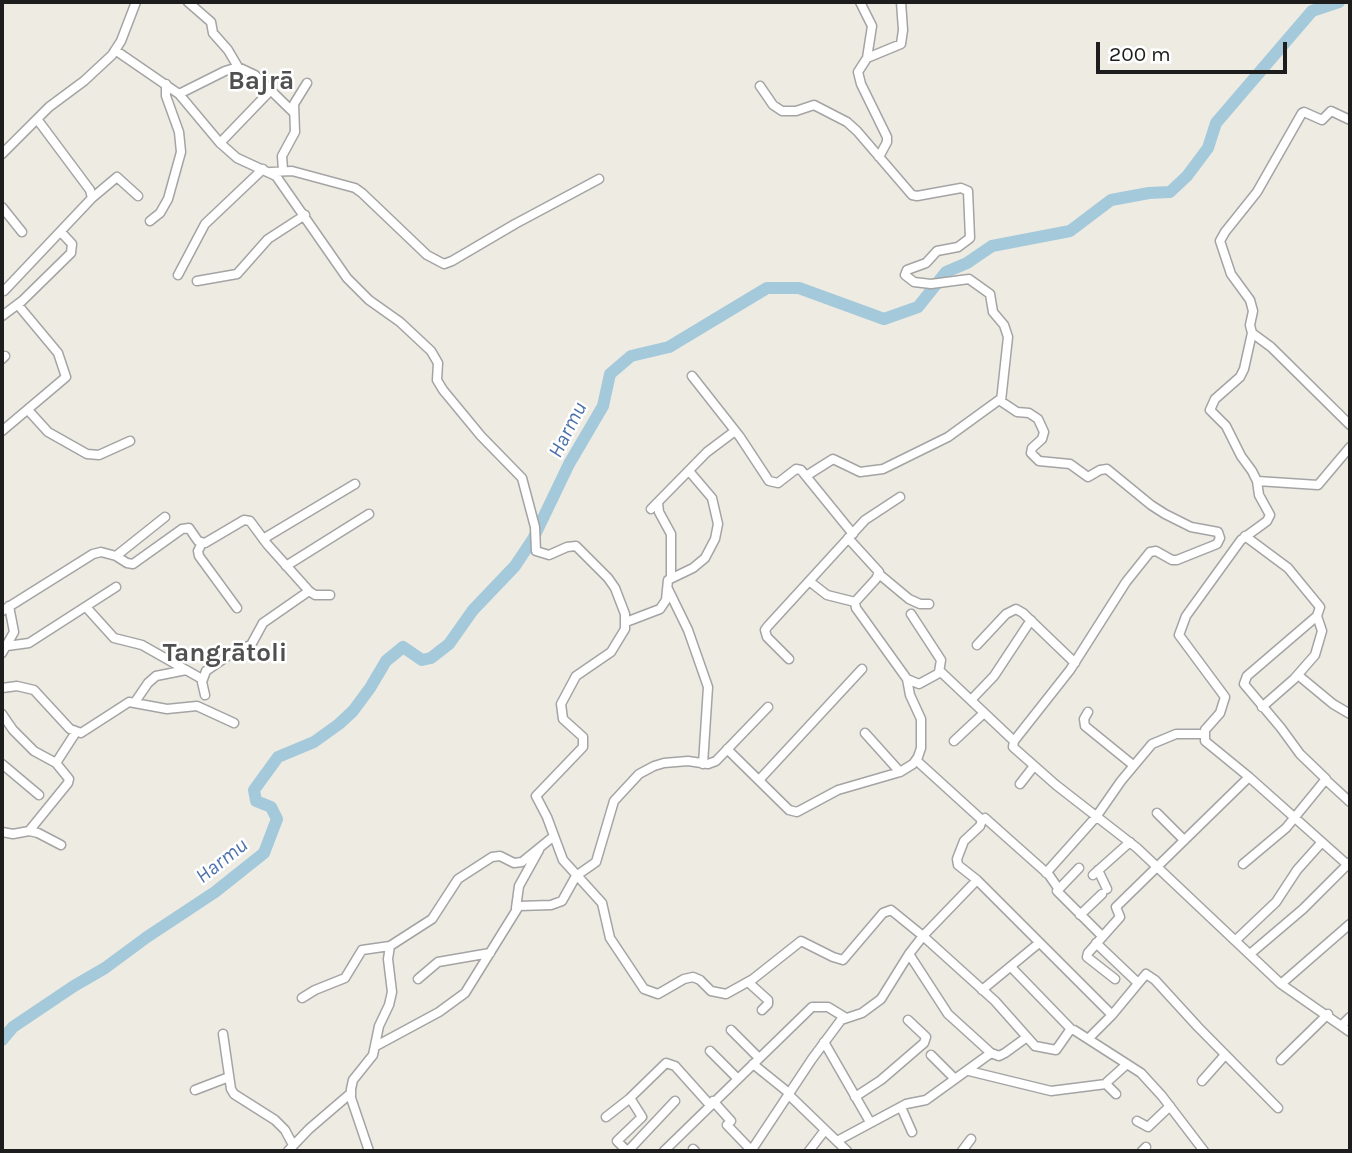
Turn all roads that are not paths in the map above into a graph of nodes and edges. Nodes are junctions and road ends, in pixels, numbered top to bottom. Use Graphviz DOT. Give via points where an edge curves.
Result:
graph roads {
  1 [pos="136,2"];
  2 [pos="188,2"];
  3 [pos="860,2"];
  4 [pos="901,2"];
  5 [pos="115,50"];
  6 [pos="867,58"];
  7 [pos="238,67"];
  8 [pos="307,83"];
  9 [pos="166,84"];
  10 [pos="760,86"];
  11 [pos="271,90"];
  12 [pos="179,94"];
  13 [pos="293,112"];
  14 [pos="37,119"];
  15 [pos="1350,120"];
  16 [pos="220,142"];
  17 [pos="2,154"];
  18 [pos="879,157"];
  19 [pos="283,170"];
  20 [pos="267,171"];
  21 [pos="599,179"];
  22 [pos="138,195"];
  23 [pos="92,198"];
  24 [pos="2,207"];
  25 [pos="305,215"];
  26 [pos="150,221"];
  27 [pos="22,232"];
  28 [pos="61,232"];
  29 [pos="178,275"];
  30 [pos="197,281"];
  31 [pos="4,291"];
  32 [pos="18,304"];
  33 [pos="2,316"];
  34 [pos="1252,333"];
  35 [pos="692,376"];
  36 [pos="1001,401"];
  37 [pos="28,410"];
  38 [pos="1350,425"];
  39 [pos="2,431"];
  40 [pos="735,431"];
  41 [pos="130,441"];
  42 [pos="1350,447"];
  43 [pos="689,471"];
  44 [pos="806,476"];
  45 [pos="1257,481"];
  46 [pos="355,484"];
  47 [pos="900,498"];
  48 [pos="369,514"];
  49 [pos="165,517"];
  50 [pos="850,536"];
  51 [pos="1245,536"];
  52 [pos="263,539"];
  53 [pos="202,543"];
  54 [pos="116,556"];
  55 [pos="286,566"];
  56 [pos="879,574"];
  57 [pos="671,577"];
  58 [pos="809,581"];
  59 [pos="116,587"];
  60 [pos="668,589"];
  61 [pos="309,591"];
  62 [pos="330,595"];
  63 [pos="855,602"];
  64 [pos="929,604"];
  65 [pos="86,607"];
  66 [pos="236,607"];
  67 [pos="6,609"];
  68 [pos="911,614"];
  69 [pos="1317,615"];
  70 [pos="1031,620"];
  71 [pos="626,622"];
  72 [pos="977,645"];
  73 [pos="4,649"];
  74 [pos="789,659"];
  75 [pos="1074,663"];
  76 [pos="862,669"];
  77 [pos="186,670"];
  78 [pos="939,672"];
  79 [pos="1298,675"];
  80 [pos="202,679"];
  81 [pos="907,680"];
  82 [pos="2,688"];
  83 [pos="205,695"];
  84 [pos="971,700"];
  85 [pos="135,702"];
  86 [pos="768,707"];
  87 [pos="1262,707"];
  88 [pos="1088,712"];
  89 [pos="2,713"];
  90 [pos="984,713"];
  91 [pos="1350,714"];
  92 [pos="234,723"];
  93 [pos="76,732"];
  94 [pos="865,733"];
  95 [pos="1204,734"];
  96 [pos="954,741"];
  97 [pos="1014,741"];
  98 [pos="727,749"];
  99 [pos="916,760"];
  100 [pos="56,762"];
  101 [pos="2,764"];
  102 [pos="703,764"];
  103 [pos="1133,765"];
  104 [pos="1034,766"];
  105 [pos="900,772"];
  106 [pos="1249,777"];
  107 [pos="760,779"];
  108 [pos="1326,780"];
  109 [pos="1020,784"];
  110 [pos="39,795"];
  111 [pos="1350,802"];
  112 [pos="1157,813"];
  113 [pos="1096,817"];
  114 [pos="985,818"];
  115 [pos="1294,818"];
  116 [pos="29,831"];
  117 [pos="2,832"];
  118 [pos="554,836"];
  119 [pos="1184,840"];
  120 [pos="1130,842"];
  121 [pos="1322,842"];
  122 [pos="61,845"];
  123 [pos="540,846"];
  124 [pos="1242,864"];
  125 [pos="1350,865"];
  126 [pos="1156,867"];
  127 [pos="1079,868"];
  128 [pos="1046,873"];
  129 [pos="576,876"];
  130 [pos="977,880"];
  131 [pos="1058,888"];
  132 [pos="516,908"];
  133 [pos="1080,915"];
  134 [pos="1350,924"];
  135 [pos="923,936"];
  136 [pos="1099,940"];
  137 [pos="1236,940"];
  138 [pos="1039,943"];
  139 [pos="390,946"];
  140 [pos="491,953"];
  141 [pos="909,954"];
  142 [pos="1250,954"];
  143 [pos="1011,967"];
  144 [pos="418,979"];
  145 [pos="1115,979"];
  146 [pos="748,982"];
  147 [pos="1138,983"];
  148 [pos="1282,985"];
  149 [pos="982,990"];
  150 [pos="302,998"];
  151 [pos="762,1010"];
  152 [pos="1328,1014"];
  153 [pos="1112,1015"];
  154 [pos="1350,1017"];
  155 [pos="846,1018"];
  156 [pos="908,1020"];
  157 [pos="1342,1025"];
  158 [pos="731,1030"];
  159 [pos="1072,1030"];
  160 [pos="1350,1032"];
  161 [pos="223,1034"];
  162 [pos="1027,1037"];
  163 [pos="1088,1039"];
  164 [pos="824,1042"];
  165 [pos="376,1046"];
  166 [pos="710,1051"];
  167 [pos="991,1053"];
  168 [pos="931,1055"];
  169 [pos="1225,1055"];
  170 [pos="1281,1060"];
  171 [pos="756,1061"];
  172 [pos="1127,1064"];
  173 [pos="969,1071"];
  174 [pos="229,1077"];
  175 [pos="737,1079"];
  176 [pos="955,1079"];
  177 [pos="1202,1081"];
  178 [pos="1106,1084"];
  179 [pos="195,1090"];
  180 [pos="351,1093"];
  181 [pos="788,1094"];
  182 [pos="1116,1094"];
  183 [pos="855,1097"];
  184 [pos="629,1099"];
  185 [pos="675,1101"];
  186 [pos="711,1103"];
  187 [pos="1170,1106"];
  188 [pos="901,1107"];
  189 [pos="1278,1108"];
  190 [pos="606,1117"];
  191 [pos="1137,1121"];
  192 [pos="870,1122"];
  193 [pos="825,1130"];
  194 [pos="912,1132"];
  195 [pos="971,1139"];
  196 [pos="837,1142"];
  197 [pos="290,1148"];
  198 [pos="369,1151"];
  199 [pos="628,1151"];
  200 [pos="664,1151"];
  201 [pos="752,1151"];
  202 [pos="809,1151"];
  203 [pos="847,1151"];
  204 [pos="962,1151"];
  205 [pos="1204,1151"];
  1 -- 5 [label="street"];
  2 -- 7 [label="street" via="211,22 213,33"];
  3 -- 6 [label="street" via="872,26"];
  4 -- 6 [label="street" via="900,45"];
  5 -- 9 [label="street"];
  5 -- 14 [label="street"];
  6 -- 18 [label="street" via="858,74 887,137"];
  7 -- 11 [label="street" via="250,71"];
  7 -- 12 [label="street"];
  8 -- 13 [label="street"];
  9 -- 12 [label="street"];
  9 -- 26 [label="street" via="181,152 168,199"];
  10 -- 18 [label="street" via="782,111 814,105 847,122"];
  11 -- 13 [label="street"];
  11 -- 16 [label="street"];
  12 -- 16 [label="street"];
  13 -- 19 [label="street" via="295,137 282,156"];
  14 -- 17 [label="street"];
  14 -- 23 [label="street"];
  15 -- 34 [label="street" via="1331,111 1323,120 1302,113 1257,192 1221,238 1231,274 1252,304"];
  16 -- 20 [label="street" via="242,162"];
  18 -- 36 [label="street" via="912,195 961,188 969,193 970,238 958,247 937,251 926,263 905,272 909,280 931,284 969,279 991,296 993,312 1008,337"];
  19 -- 20 [label="street"];
  19 -- 21 [label="street" via="355,188 426,256 444,264"];
  20 -- 25 [label="street" via="282,182"];
  20 -- 29 [label="street" via="205,224"];
  22 -- 23 [label="street" via="117,177"];
  23 -- 28 [label="street"];
  24 -- 27 [label="street"];
  25 -- 30 [label="street" via="268,239 237,274"];
  25 -- 71 [label="street" via="347,278 431,351 443,390 522,478 537,551 549,555 578,547 611,582"];
  28 -- 31 [label="street"];
  28 -- 32 [label="street" via="72,244 71,253"];
  32 -- 33 [label="street"];
  32 -- 37 [label="street" via="53,346 66,374 63,382"];
  34 -- 38 [label="street" via="1271,346"];
  34 -- 45 [label="street" via="1243,372 1210,407"];
  35 -- 40 [label="street"];
  36 -- 44 [label="street" via="948,437 884,469 860,472 833,459"];
  36 -- 75 [label="street" via="1038,419 1044,432 1031,453 1039,461 1070,464 1088,477 1107,468 1165,514 1191,527 1214,530 1220,538 1215,546 1175,560 1150,552"];
  37 -- 39 [label="street"];
  37 -- 41 [label="street" via="48,432 87,454 99,455"];
  40 -- 43 [label="street"];
  40 -- 44 [label="street" via="772,483 796,469"];
  42 -- 45 [label="street" via="1318,485"];
  43 -- 57 [label="street" via="654,506 671,534"];
  43 -- 57 [label="street" via="712,498 718,527 705,558"];
  44 -- 50 [label="street"];
  45 -- 51 [label="street" via="1270,515"];
  46 -- 52 [label="street"];
  47 -- 50 [label="street" via="865,520"];
  48 -- 55 [label="street"];
  49 -- 54 [label="street"];
  50 -- 56 [label="street"];
  50 -- 58 [label="street"];
  51 -- 69 [label="street" via="1297,578 1320,607"];
  51 -- 95 [label="street" via="1186,616 1179,633 1225,697 1220,713"];
  52 -- 53 [label="street" via="250,521 244,520"];
  52 -- 55 [label="street"];
  53 -- 54 [label="street" via="186,527 133,564"];
  53 -- 66 [label="street" via="199,556"];
  54 -- 67 [label="street" via="93,554"];
  55 -- 61 [label="street"];
  56 -- 63 [label="street"];
  56 -- 64 [label="street" via="909,599"];
  57 -- 60 [label="street"];
  58 -- 63 [label="street" via="827,595"];
  58 -- 74 [label="street" via="765,630"];
  59 -- 65 [label="street"];
  60 -- 71 [label="street" via="657,612"];
  60 -- 102 [label="street" via="708,687"];
  61 -- 62 [label="street"];
  61 -- 80 [label="street" via="263,623 251,645 206,671"];
  63 -- 81 [label="street"];
  65 -- 73 [label="street" via="29,643"];
  65 -- 77 [label="street" via="114,638 142,645"];
  67 -- 73 [label="street" via="14,627"];
  68 -- 78 [label="street" via="941,660"];
  69 -- 79 [label="street" via="1322,631 1318,648"];
  69 -- 87 [label="street" via="1247,676 1246,688"];
  70 -- 72 [label="street" via="1012,610"];
  70 -- 75 [label="street"];
  70 -- 84 [label="street" via="994,676"];
  71 -- 118 [label="street" via="611,652 580,672 563,699 563,719 585,743 536,796"];
  75 -- 97 [label="street"];
  76 -- 107 [label="street"];
  77 -- 80 [label="street"];
  77 -- 85 [label="street" via="156,676"];
  78 -- 81 [label="street" via="919,684"];
  78 -- 84 [label="street"];
  79 -- 87 [label="street"];
  79 -- 91 [label="street"];
  80 -- 83 [label="street"];
  81 -- 99 [label="street" via="921,719 921,748"];
  82 -- 93 [label="street" via="34,690"];
  84 -- 90 [label="street"];
  85 -- 92 [label="street" via="167,709 197,706"];
  85 -- 93 [label="street" via="124,703 85,732"];
  86 -- 98 [label="street"];
  87 -- 108 [label="street"];
  88 -- 103 [label="street" via="1085,726"];
  89 -- 100 [label="street" via="34,751"];
  90 -- 96 [label="street"];
  90 -- 97 [label="street"];
  93 -- 100 [label="street"];
  94 -- 105 [label="street"];
  95 -- 103 [label="street" via="1162,738"];
  95 -- 106 [label="street" via="1207,743"];
  97 -- 104 [label="street" via="1013,749"];
  98 -- 102 [label="street" via="716,761"];
  98 -- 107 [label="street"];
  99 -- 105 [label="street"];
  99 -- 130 [label="street" via="981,818 981,826 967,837 957,861"];
  100 -- 116 [label="street" via="68,783"];
  101 -- 110 [label="street"];
  102 -- 129 [label="street" via="664,763 639,774 614,801 596,862"];
  103 -- 113 [label="street"];
  104 -- 109 [label="street"];
  104 -- 113 [label="street"];
  105 -- 107 [label="street" via="838,790 797,812 789,810"];
  106 -- 115 [label="street"];
  106 -- 119 [label="street"];
  108 -- 111 [label="street"];
  108 -- 115 [label="street"];
  112 -- 119 [label="street"];
  113 -- 120 [label="street"];
  113 -- 128 [label="street"];
  114 -- 128 [label="street"];
  115 -- 121 [label="street"];
  115 -- 124 [label="street"];
  116 -- 117 [label="street"];
  116 -- 122 [label="street"];
  118 -- 123 [label="street"];
  118 -- 129 [label="street" via="563,860"];
  119 -- 126 [label="street"];
  120 -- 126 [label="street"];
  120 -- 133 [label="street" via="1096,873 1104,891"];
  121 -- 125 [label="street"];
  121 -- 137 [label="street" via="1276,902"];
  123 -- 132 [label="street" via="519,886"];
  123 -- 139 [label="street" via="522,862 492,857 458,879 432,919"];
  125 -- 142 [label="street"];
  126 -- 136 [label="street" via="1116,907 1120,917"];
  126 -- 137 [label="street"];
  127 -- 131 [label="street"];
  128 -- 131 [label="street"];
  129 -- 132 [label="street" via="558,903"];
  129 -- 146 [label="street" via="602,903 611,940 652,994 690,977 723,995"];
  130 -- 135 [label="street"];
  130 -- 138 [label="street"];
  131 -- 133 [label="street" via="1060,896"];
  132 -- 140 [label="street"];
  133 -- 136 [label="street"];
  134 -- 148 [label="street"];
  135 -- 141 [label="street"];
  135 -- 146 [label="street" via="887,910 844,959 801,941"];
  135 -- 149 [label="street"];
  136 -- 145 [label="street" via="1087,957"];
  136 -- 147 [label="street"];
  137 -- 142 [label="street"];
  138 -- 143 [label="street"];
  138 -- 153 [label="street"];
  139 -- 150 [label="street" via="362,950 345,978"];
  139 -- 165 [label="street" via="392,992"];
  140 -- 144 [label="street" via="438,962"];
  140 -- 165 [label="street" via="462,996"];
  141 -- 155 [label="street" via="881,999"];
  141 -- 167 [label="street" via="948,1014"];
  142 -- 148 [label="street"];
  143 -- 149 [label="street"];
  143 -- 159 [label="street"];
  146 -- 151 [label="street" via="768,999"];
  147 -- 153 [label="street"];
  147 -- 169 [label="street" via="1146,974 1155,980"];
  148 -- 152 [label="street"];
  149 -- 162 [label="street"];
  152 -- 157 [label="street"];
  152 -- 170 [label="street"];
  153 -- 163 [label="street"];
  154 -- 157 [label="street"];
  155 -- 164 [label="street"];
  155 -- 171 [label="street" via="828,1007 812,1007"];
  156 -- 183 [label="street" via="926,1037 924,1043"];
  157 -- 160 [label="street"];
  158 -- 171 [label="street"];
  159 -- 162 [label="street" via="1054,1050 1035,1046"];
  159 -- 163 [label="street"];
  161 -- 174 [label="street"];
  162 -- 167 [label="street" via="999,1056"];
  163 -- 172 [label="street"];
  164 -- 181 [label="street"];
  164 -- 183 [label="street"];
  165 -- 180 [label="street" via="353,1080"];
  166 -- 175 [label="street"];
  167 -- 173 [label="street"];
  168 -- 176 [label="street"];
  169 -- 177 [label="street"];
  169 -- 189 [label="street"];
  171 -- 175 [label="street"];
  171 -- 181 [label="street"];
  172 -- 178 [label="street"];
  172 -- 187 [label="street"];
  173 -- 176 [label="street"];
  173 -- 178 [label="street" via="1051,1091"];
  174 -- 179 [label="street"];
  174 -- 197 [label="street" via="234,1094 285,1130"];
  175 -- 186 [label="street"];
  176 -- 188 [label="street" via="926,1100"];
  178 -- 182 [label="street"];
  180 -- 197 [label="street"];
  180 -- 198 [label="street"];
  181 -- 193 [label="street"];
  181 -- 201 [label="street"];
  183 -- 192 [label="street"];
  184 -- 186 [label="street" via="668,1063"];
  184 -- 190 [label="street"];
  184 -- 199 [label="street" via="642,1117 617,1141"];
  185 -- 199 [label="street"];
  186 -- 200 [label="street"];
  186 -- 201 [label="street"];
  187 -- 191 [label="street" via="1148,1127"];
  187 -- 205 [label="street"];
  188 -- 192 [label="street"];
  188 -- 194 [label="street"];
  192 -- 196 [label="street"];
  193 -- 196 [label="street"];
  193 -- 202 [label="street"];
  195 -- 204 [label="street"];
  196 -- 203 [label="street"];
}
